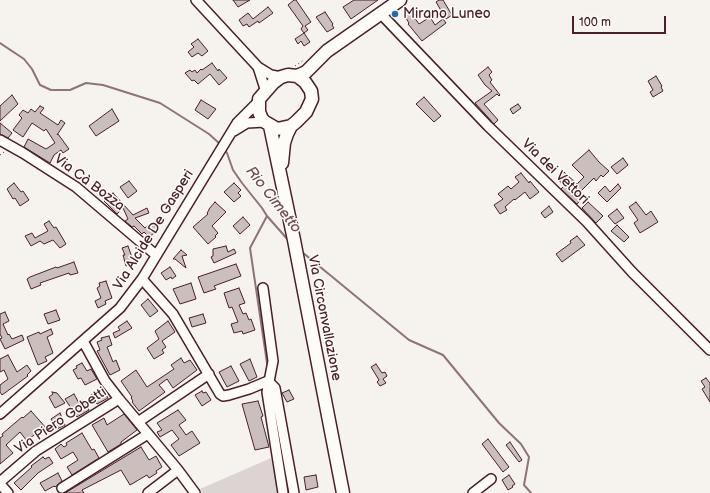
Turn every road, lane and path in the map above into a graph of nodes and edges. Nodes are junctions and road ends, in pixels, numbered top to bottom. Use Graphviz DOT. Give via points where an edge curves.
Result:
graph roads {
  1 [pos="196,0"];
  2 [pos="400,0"];
  3 [pos="381,14"];
  4 [pos="319,60"];
  5 [pos="258,67"];
  6 [pos="297,76"];
  7 [pos="281,77"];
  8 [pos="265,89"];
  9 [pos="311,91"];
  10 [pos="258,102"];
  11 [pos="268,124"];
  12 [pos="291,126"];
  13 [pos="231,133"];
  14 [pos="0,140"];
  15 [pos="282,182"];
  16 [pos="156,255"];
  17 [pos="142,279"];
  18 [pos="263,288"];
  19 [pos="83,342"];
  20 [pos="710,350"];
  21 [pos="209,374"];
  22 [pos="268,381"];
  23 [pos="119,399"];
  24 [pos="0,414"];
  25 [pos="138,422"];
  26 [pos="148,434"];
  27 [pos="178,470"];
  28 [pos="490,479"];
  29 [pos="0,483"];
  30 [pos="62,488"];
  31 [pos="8,493"];
  32 [pos="148,493"];
  33 [pos="195,493"];
  34 [pos="283,493"];
  35 [pos="294,493"];
  36 [pos="342,493"];
  37 [pos="473,493"];
  1 -- 5 [label="street"];
  2 -- 3 [label="main road"];
  3 -- 4 [label="main road"];
  3 -- 20 [label="street, Via dei Vettori"];
  4 -- 6 [label="main road" via="306,72"];
  4 -- 9 [label="main road"];
  5 -- 7 [label="street" via="271,75"];
  5 -- 8 [label="street"];
  6 -- 7 [label="main road"];
  6 -- 9 [label="main road"];
  7 -- 8 [label="main road"];
  8 -- 10 [label="main road"];
  9 -- 12 [label="main road" via="310,106"];
  10 -- 11 [label="main road" via="258,112"];
  10 -- 13 [label="street, Via Alcide De Gasperi" via="237,122"];
  11 -- 12 [label="main road" via="277,129"];
  11 -- 13 [label="street" via="248,123"];
  11 -- 15 [label="main road, Via Circonvallazione"];
  12 -- 15 [label="main road" via="286,134 282,152"];
  13 -- 16 [label="street, Via Alcide De Gasperi"];
  14 -- 16 [label="street, Via Cà Bozza" via="76,188"];
  15 -- 36 [label="main road, Via Circonvallazione"];
  16 -- 17 [label="street, Via Alcide De Gasperi"];
  17 -- 19 [label="street, Via Alcide De Gasperi" via="120,308"];
  17 -- 21 [label="street" via="173,314"];
  18 -- 22 [label="street" via="273,361"];
  19 -- 23 [label="street" via="105,381"];
  19 -- 24 [label="street, Via Alcide De Gasperi"];
  21 -- 22 [label="street" via="223,396"];
  21 -- 25 [label="street"];
  22 -- 34 [label="street" via="267,392"];
  22 -- 35 [label="street" via="275,388"];
  23 -- 25 [label="street"];
  23 -- 29 [label="street, Via Piero Gobetti" via="36,451"];
  25 -- 26 [label="street"];
  26 -- 27 [label="street"];
  26 -- 30 [label="street"];
  27 -- 32 [label="street"];
  27 -- 33 [label="street"];
  28 -- 37 [label="street"];
  29 -- 31 [label="street"];
}
